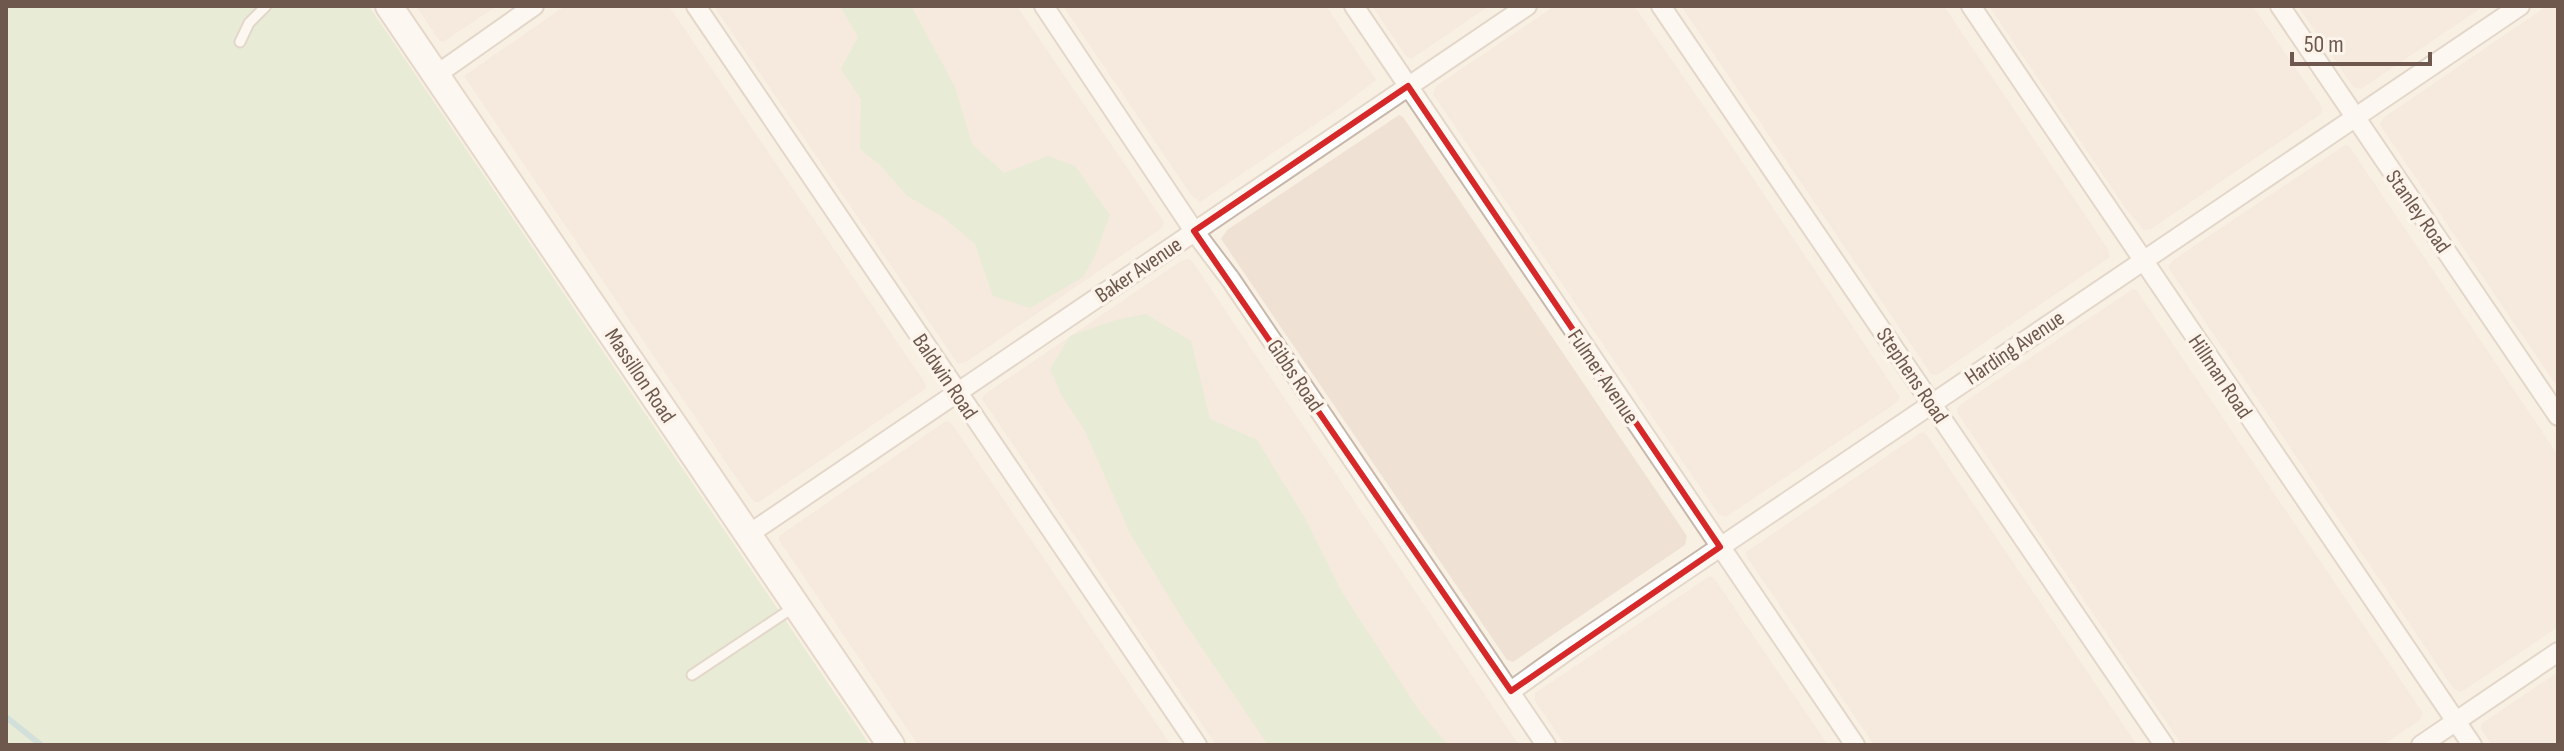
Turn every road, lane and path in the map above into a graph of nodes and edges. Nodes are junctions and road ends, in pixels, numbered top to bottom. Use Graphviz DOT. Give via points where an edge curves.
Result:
graph roads {
  1 [pos="266,6"];
  2 [pos="389,6"];
  3 [pos="534,6"];
  4 [pos="696,6"];
  5 [pos="1044,6"];
  6 [pos="1354,6"];
  7 [pos="1527,6"];
  8 [pos="1661,6"];
  9 [pos="1971,6"];
  10 [pos="2280,6"];
  11 [pos="2520,6"];
  12 [pos="240,42"];
  13 [pos="436,75"];
  14 [pos="1408,86"];
  15 [pos="2355,119"];
  16 [pos="1194,231"];
  17 [pos="2142,261"];
  18 [pos="957,392"];
  19 [pos="1932,403"];
  20 [pos="2558,416"];
  21 [pos="749,534"];
  22 [pos="1720,547"];
  23 [pos="797,606"];
  24 [pos="2558,652"];
  25 [pos="692,675"];
  26 [pos="1511,691"];
  27 [pos="2456,721"];
  28 [pos="891,745"];
  29 [pos="1197,745"];
  30 [pos="1546,745"];
  31 [pos="1855,745"];
  32 [pos="2164,745"];
  33 [pos="2421,745"];
  34 [pos="2472,745"];
  1 -- 12 [label="lane"];
  2 -- 13 [label="street, Massillon Road"];
  3 -- 13 [label="street"];
  4 -- 18 [label="street, Baldwin Road"];
  5 -- 16 [label="street, Gibbs Road"];
  6 -- 14 [label="street, Fulmer Avenue"];
  7 -- 14 [label="street, Baker Avenue"];
  8 -- 19 [label="street, Stephens Road"];
  9 -- 17 [label="street, Hillman Road"];
  10 -- 15 [label="street, Stanley Road"];
  11 -- 15 [label="street, Harding Avenue"];
  13 -- 21 [label="street, Massillon Road"];
  14 -- 16 [label="street, Baker Avenue"];
  14 -- 22 [label="street, Fulmer Avenue"];
  15 -- 17 [label="street, Harding Avenue"];
  15 -- 20 [label="street, Stanley Road"];
  16 -- 18 [label="street, Baker Avenue"];
  16 -- 26 [label="street, Gibbs Road"];
  17 -- 19 [label="street, Harding Avenue"];
  17 -- 27 [label="street, Hillman Road"];
  18 -- 21 [label="street, Baker Avenue"];
  18 -- 29 [label="street, Baldwin Road"];
  19 -- 22 [label="street, Harding Avenue"];
  19 -- 32 [label="street, Stephens Road"];
  21 -- 23 [label="street, Massillon Road"];
  22 -- 26 [label="street, Harding Avenue"];
  22 -- 31 [label="street, Fulmer Avenue"];
  23 -- 25 [label="lane"];
  23 -- 28 [label="street, Massillon Road"];
  24 -- 27 [label="street"];
  26 -- 30 [label="street, Gibbs Road"];
  27 -- 33 [label="street"];
  27 -- 34 [label="street, Hillman Road"];
}
